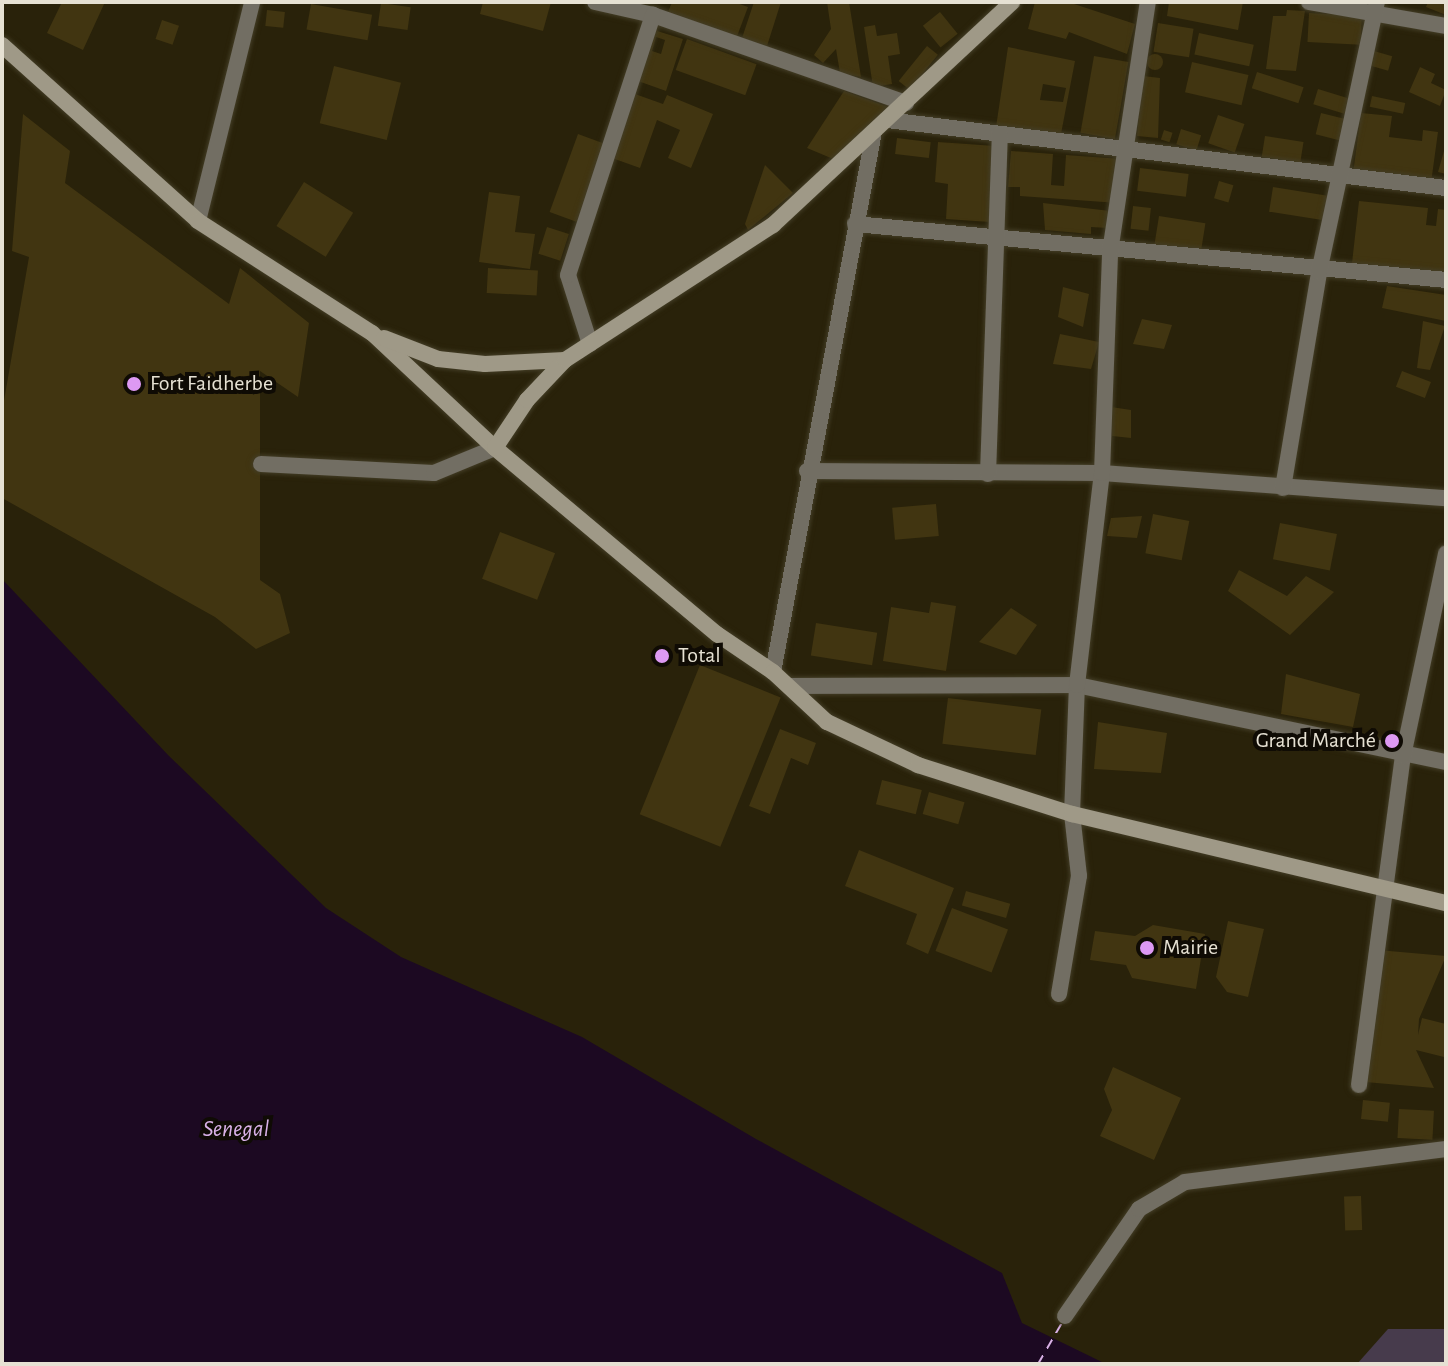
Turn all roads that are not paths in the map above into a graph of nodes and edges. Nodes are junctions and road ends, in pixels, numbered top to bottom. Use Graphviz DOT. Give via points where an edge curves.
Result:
graph roads {
  1 [pos="252,2"];
  2 [pos="595,2"];
  3 [pos="1012,2"];
  4 [pos="1148,2"];
  5 [pos="1309,2"];
  6 [pos="1377,8"];
  7 [pos="653,15"];
  8 [pos="1446,26"];
  9 [pos="2,45"];
  10 [pos="906,103"];
  11 [pos="880,126"];
  12 [pos="1000,134"];
  13 [pos="1128,150"];
  14 [pos="1341,176"];
  15 [pos="1446,188"];
  16 [pos="198,221"];
  17 [pos="855,224"];
  18 [pos="993,237"];
  19 [pos="1110,252"];
  20 [pos="1319,272"];
  21 [pos="1446,280"];
  22 [pos="372,333"];
  23 [pos="590,344"];
  24 [pos="565,360"];
  25 [pos="495,448"];
  26 [pos="261,464"];
  27 [pos="807,471"];
  28 [pos="1102,473"];
  29 [pos="988,474"];
  30 [pos="1283,488"];
  31 [pos="1446,498"];
  32 [pos="1446,554"];
  33 [pos="773,672"];
  34 [pos="1077,685"];
  35 [pos="790,686"];
  36 [pos="1403,756"];
  37 [pos="1446,762"];
  38 [pos="1072,814"];
  39 [pos="1384,887"];
  40 [pos="1446,903"];
  41 [pos="1059,994"];
  42 [pos="1359,1085"];
  43 [pos="1446,1149"];
  44 [pos="1065,1316"];
  1 -- 16 [label="street"];
  2 -- 7 [label="street"];
  3 -- 10 [label="street"];
  4 -- 13 [label="street"];
  5 -- 6 [label="street"];
  6 -- 8 [label="street"];
  6 -- 14 [label="street"];
  7 -- 10 [label="street"];
  7 -- 23 [label="street" via="568,275"];
  9 -- 16 [label="street"];
  10 -- 11 [label="street"];
  11 -- 12 [label="street"];
  11 -- 17 [label="street"];
  11 -- 23 [label="street" via="773,225"];
  12 -- 13 [label="street"];
  12 -- 18 [label="street"];
  13 -- 14 [label="street"];
  13 -- 19 [label="street"];
  14 -- 15 [label="street"];
  14 -- 20 [label="street"];
  16 -- 22 [label="street"];
  17 -- 18 [label="street"];
  17 -- 27 [label="street"];
  18 -- 19 [label="street"];
  18 -- 29 [label="street"];
  19 -- 20 [label="street"];
  19 -- 28 [label="street"];
  20 -- 21 [label="street"];
  20 -- 30 [label="street"];
  22 -- 24 [label="street" via="438,359 485,364"];
  22 -- 25 [label="street"];
  23 -- 24 [label="street"];
  24 -- 25 [label="street" via="527,400"];
  25 -- 26 [label="street" via="434,473"];
  25 -- 33 [label="street" via="717,634"];
  27 -- 29 [label="street"];
  27 -- 33 [label="street"];
  28 -- 29 [label="street"];
  28 -- 30 [label="street"];
  28 -- 34 [label="street"];
  30 -- 31 [label="street"];
  32 -- 36 [label="street"];
  33 -- 35 [label="street"];
  34 -- 35 [label="street"];
  34 -- 36 [label="street"];
  34 -- 38 [label="street"];
  35 -- 38 [label="street" via="827,722 875,747"];
  36 -- 37 [label="street"];
  36 -- 39 [label="street"];
  38 -- 39 [label="street"];
  38 -- 41 [label="street" via="1079,876"];
  39 -- 40 [label="street"];
  39 -- 42 [label="street"];
  43 -- 44 [label="street" via="1185,1182 1139,1209"];
}
